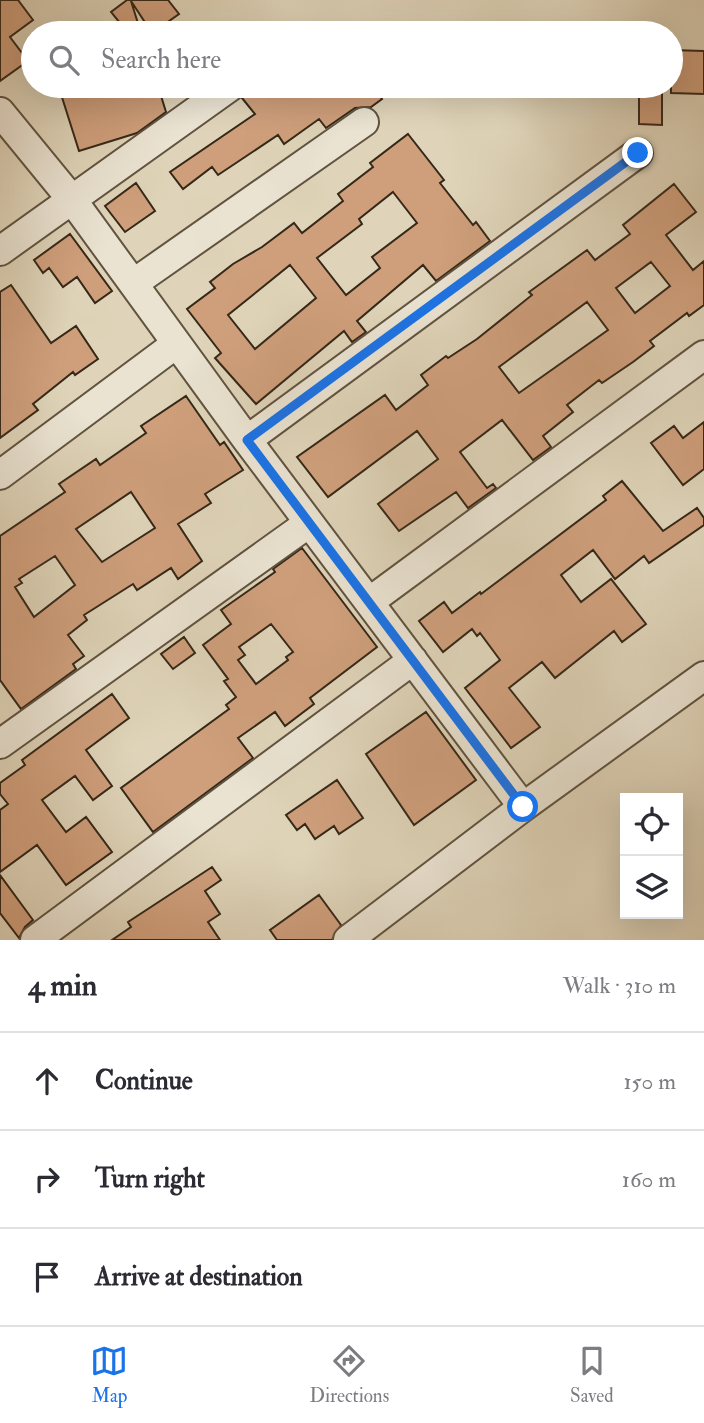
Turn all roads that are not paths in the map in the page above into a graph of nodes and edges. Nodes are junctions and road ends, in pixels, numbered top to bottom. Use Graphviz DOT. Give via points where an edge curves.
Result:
graph roads {
  1 [pos="215,98"];
  2 [pos="0,112"];
  3 [pos="364,122"];
  4 [pos="638,153"];
  5 [pos="73,201"];
  6 [pos="0,251"];
  7 [pos="134,283"];
  8 [pos="176,344"];
  9 [pos="704,355"];
  10 [pos="247,440"];
  11 [pos="0,475"];
  12 [pos="309,523"];
  13 [pos="369,602"];
  14 [pos="413,660"];
  15 [pos="704,676"];
  16 [pos="0,744"];
  17 [pos="523,807"];
  18 [pos="35,940"];
  19 [pos="348,940"];
  1 -- 5 [label="street"];
  2 -- 5 [label="street"];
  3 -- 7 [label="street"];
  4 -- 10 [label="street"];
  5 -- 6 [label="street"];
  5 -- 7 [label="street"];
  7 -- 8 [label="street"];
  8 -- 10 [label="street"];
  8 -- 11 [label="street"];
  9 -- 13 [label="street"];
  10 -- 12 [label="street"];
  12 -- 13 [label="street"];
  12 -- 16 [label="street"];
  13 -- 14 [label="street"];
  14 -- 17 [label="street"];
  14 -- 18 [label="street"];
  15 -- 17 [label="street"];
  17 -- 19 [label="street"];
}
